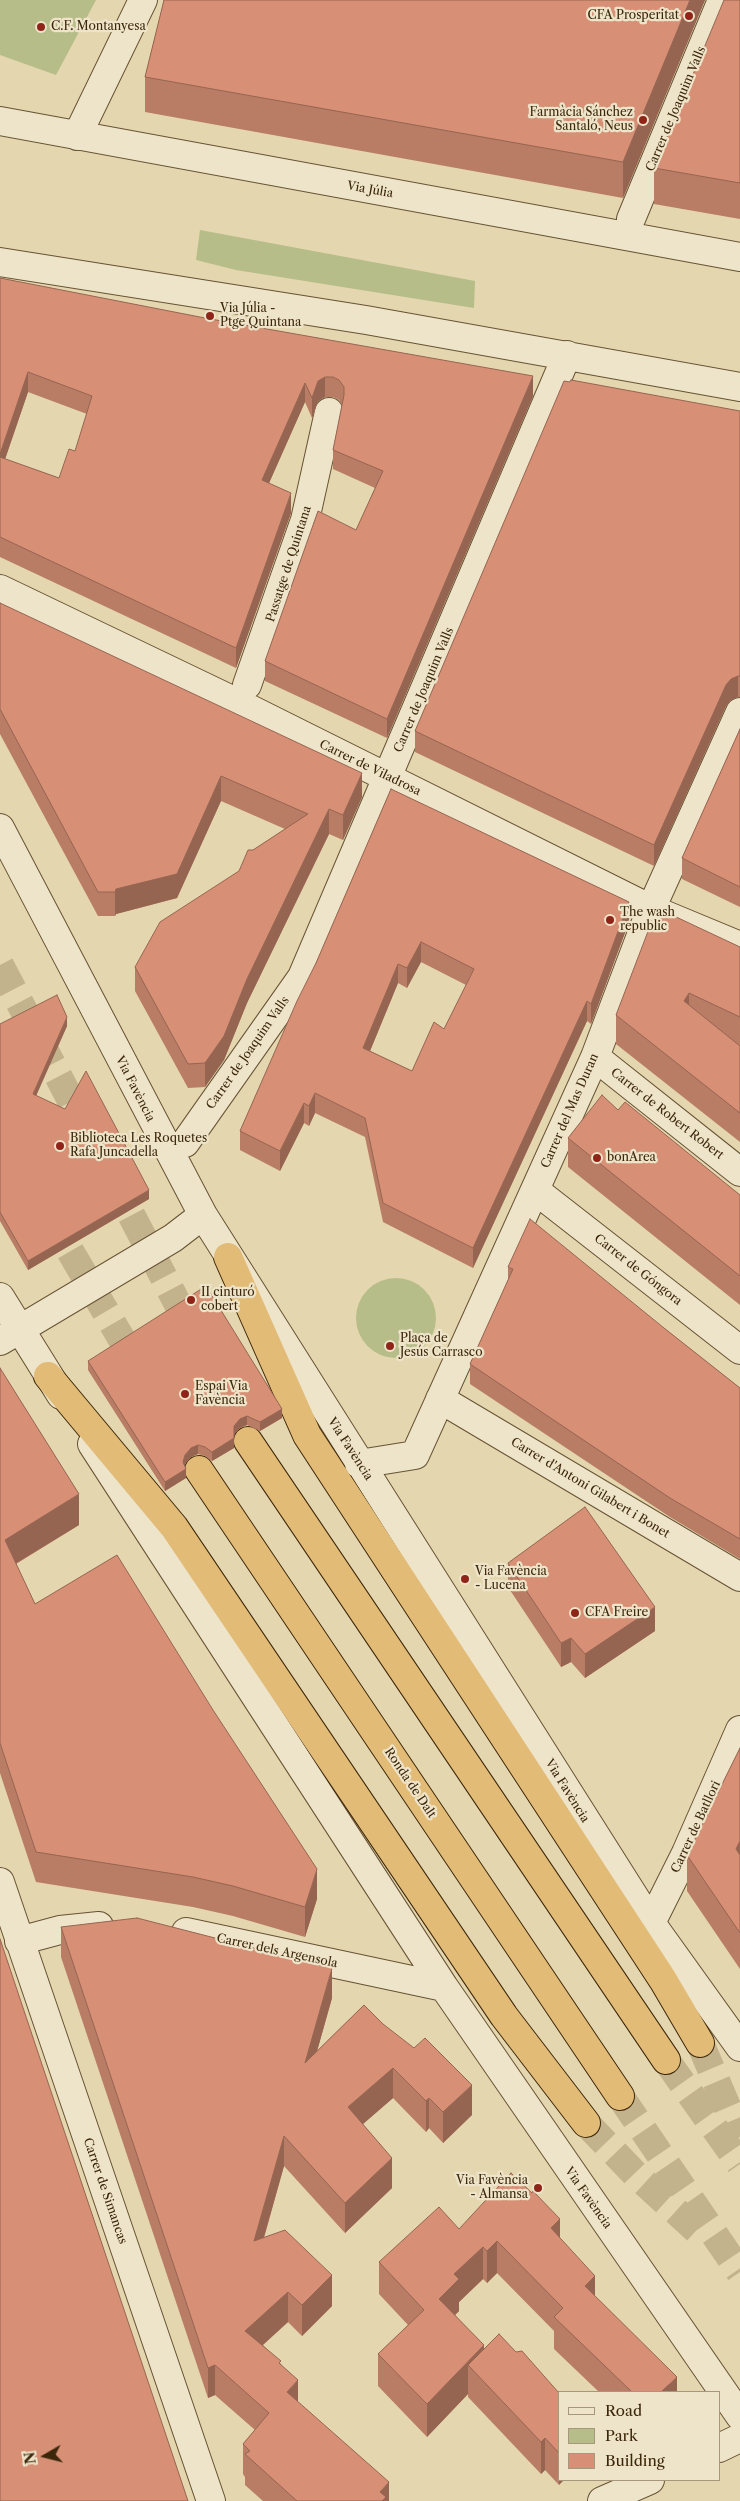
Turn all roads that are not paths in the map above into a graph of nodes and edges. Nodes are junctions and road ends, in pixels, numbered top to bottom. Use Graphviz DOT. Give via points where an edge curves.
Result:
graph roads {
  1 [pos="143,0"];
  2 [pos="722,0"];
  3 [pos="0,121"];
  4 [pos="77,136"];
  5 [pos="630,219"];
  6 [pos="740,257"];
  7 [pos="0,262"];
  8 [pos="566,355"];
  9 [pos="740,387"];
  10 [pos="330,412"];
  11 [pos="0,588"];
  12 [pos="247,685"];
  13 [pos="740,712"];
  14 [pos="387,777"];
  15 [pos="0,828"];
  16 [pos="651,909"];
  17 [pos="740,946"];
  18 [pos="594,1057"];
  19 [pos="185,1143"];
  20 [pos="740,1172"];
  21 [pos="535,1190"];
  22 [pos="202,1216"];
  23 [pos="228,1257"];
  24 [pos="0,1297"];
  25 [pos="10,1334"];
  26 [pos="740,1350"];
  27 [pos="48,1376"];
  28 [pos="440,1399"];
  29 [pos="248,1440"];
  30 [pos="359,1464"];
  31 [pos="199,1470"];
  32 [pos="740,1577"];
  33 [pos="740,1730"];
  34 [pos="0,1882"];
  35 [pos="651,1923"];
  36 [pos="127,1925"];
  37 [pos="163,1928"];
  38 [pos="19,1940"];
  39 [pos="444,1987"];
  40 [pos="700,2043"];
  41 [pos="740,2047"];
  42 [pos="666,2060"];
  43 [pos="620,2096"];
  44 [pos="586,2123"];
  45 [pos="740,2416"];
  46 [pos="740,2438"];
  47 [pos="720,2448"];
  48 [pos="648,2481"];
  49 [pos="211,2501"];
  50 [pos="602,2501"];
  1 -- 4 [label="street"];
  2 -- 5 [label="street, Carrer de Joaquim Valls"];
  3 -- 4 [label="street, Via Júlia"];
  4 -- 6 [label="street, Via Júlia"];
  7 -- 8 [label="street"];
  8 -- 9 [label="street"];
  8 -- 14 [label="street, Carrer de Joaquim Valls"];
  10 -- 12 [label="street, Passatge de Quintana" via="305,520"];
  11 -- 14 [label="street, Carrer de Viladrosa"];
  13 -- 16 [label="street, Carrer del Mas Duran"];
  14 -- 16 [label="street, Carrer de Viladrosa"];
  14 -- 19 [label="street, Carrer de Joaquim Valls" via="302,977"];
  15 -- 22 [label="street, Via Favència"];
  16 -- 17 [label="street, Carrer de Viladrosa"];
  16 -- 18 [label="street, Carrer del Mas Duran"];
  18 -- 20 [label="street, Carrer de Robert Robert"];
  18 -- 21 [label="street, Carrer del Mas Duran"];
  21 -- 26 [label="street, Carrer de Góngora"];
  21 -- 28 [label="street, Carrer del Mas Duran"];
  22 -- 23 [label="street, Via Favència"];
  22 -- 25 [label="street" via="173,1238"];
  23 -- 30 [label="street, Via Favència"];
  23 -- 40 [label="highway" via="307,1435 663,1980"];
  24 -- 25 [label="street, Via Favència"];
  25 -- 27 [label="street, Via Favència"];
  27 -- 39 [label="street, Via Favència"];
  27 -- 44 [label="highway" via="174,1527 504,2016"];
  28 -- 30 [label="street, Carrer del Mas Duran" via="415,1455"];
  28 -- 32 [label="street, Carrer d'Antoni Gilabert i Bonet"];
  29 -- 42 [label="highway"];
  30 -- 35 [label="street, Via Favència"];
  31 -- 43 [label="highway, Ronda de Dalt"];
  33 -- 35 [label="street, Carrer de Batllori"];
  34 -- 38 [label="street, Carrer de Simancas"];
  35 -- 41 [label="street, Via Favència"];
  36 -- 38 [label="street" via="60,1930"];
  37 -- 39 [label="street, Carrer dels Argensola"];
  38 -- 49 [label="street, Carrer de Simancas"];
  39 -- 45 [label="street, Via Favència"];
  46 -- 47 [label="street"];
  48 -- 50 [label="street"];
}
